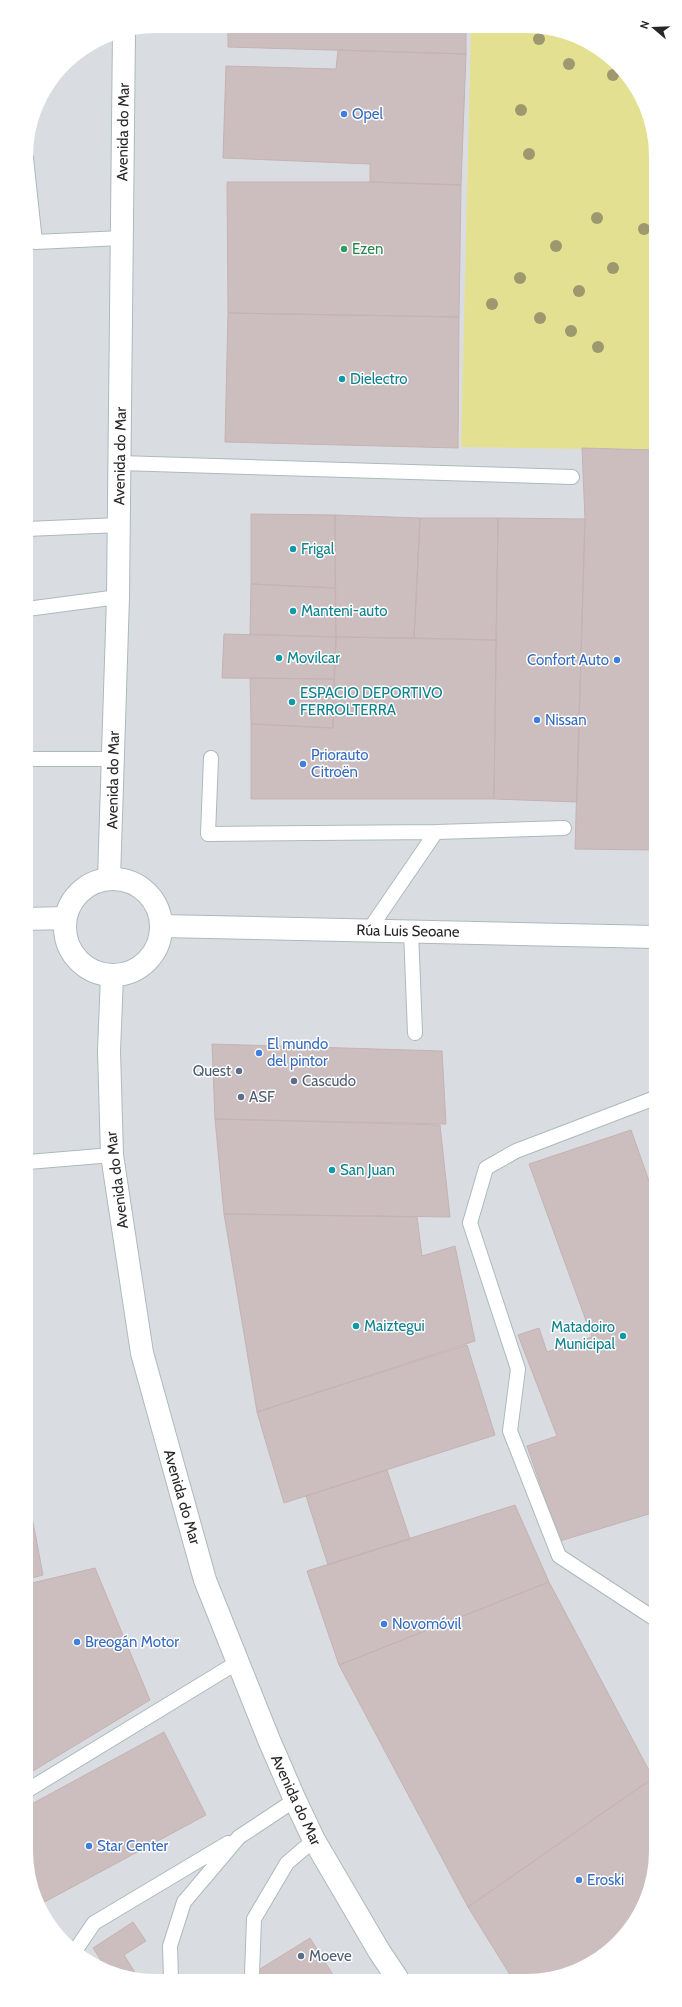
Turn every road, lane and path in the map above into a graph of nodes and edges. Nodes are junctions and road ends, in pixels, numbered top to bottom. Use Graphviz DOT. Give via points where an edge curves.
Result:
graph roads {
  1 [pos="124,37"];
  2 [pos="33,223"];
  3 [pos="122,238"];
  4 [pos="120,463"];
  5 [pos="572,477"];
  6 [pos="119,525"];
  7 [pos="33,528"];
  8 [pos="118,597"];
  9 [pos="33,608"];
  10 [pos="211,758"];
  11 [pos="33,759"];
  12 [pos="113,759"];
  13 [pos="564,828"];
  14 [pos="436,832"];
  15 [pos="109,879"];
  16 [pos="65,918"];
  17 [pos="33,919"];
  18 [pos="161,926"];
  19 [pos="369,930"];
  20 [pos="411,931"];
  21 [pos="649,937"];
  22 [pos="112,976"];
  23 [pos="415,1033"];
  24 [pos="649,1100"];
  25 [pos="112,1155"];
  26 [pos="33,1162"];
  27 [pos="649,1615"];
  28 [pos="238,1662"];
  29 [pos="33,1787"];
  30 [pos="295,1800"];
  31 [pos="239,1836"];
  32 [pos="314,1840"];
  33 [pos="78,1946"];
  34 [pos="171,1974"];
  35 [pos="252,1974"];
  36 [pos="394,1974"];
  1 -- 3 [label="street, Avenida do Mar"];
  2 -- 3 [label="lane" via="35,242"];
  3 -- 4 [label="street, Avenida do Mar"];
  4 -- 5 [label="lane"];
  4 -- 6 [label="street, Avenida do Mar"];
  6 -- 7 [label="lane"];
  6 -- 8 [label="street, Avenida do Mar"];
  8 -- 9 [label="lane"];
  8 -- 12 [label="street, Avenida do Mar"];
  10 -- 14 [label="lane" via="208,834"];
  11 -- 12 [label="lane"];
  12 -- 15 [label="street, Avenida do Mar"];
  13 -- 14 [label="lane"];
  14 -- 19 [label="lane"];
  15 -- 16 [label="street" via="92,884 79,894"];
  15 -- 18 [label="street" via="137,885 147,893 154,902"];
  16 -- 17 [label="street"];
  16 -- 22 [label="street" via="66,938 72,952 83,964 96,972"];
  18 -- 19 [label="street, Rúa Luis Seoane"];
  18 -- 22 [label="street" via="157,947 145,964 128,974"];
  19 -- 20 [label="street, Rúa Luis Seoane"];
  20 -- 21 [label="street, Rúa Luis Seoane"];
  20 -- 23 [label="lane"];
  22 -- 25 [label="street, Avenida do Mar" via="109,1051"];
  24 -- 27 [label="lane" via="516,1151 486,1168 470,1223 518,1369 510,1431 560,1556"];
  25 -- 26 [label="lane"];
  25 -- 28 [label="street, Avenida do Mar" via="142,1353 205,1580"];
  28 -- 29 [label="lane"];
  28 -- 30 [label="street, Avenida do Mar"];
  30 -- 31 [label="lane"];
  30 -- 32 [label="street, Avenida do Mar"];
  31 -- 33 [label="lane" via="94,1924"];
  31 -- 34 [label="lane" via="184,1902 170,1946"];
  32 -- 35 [label="lane" via="287,1863 254,1919"];
  32 -- 36 [label="street, Avenida do Mar"];
}
